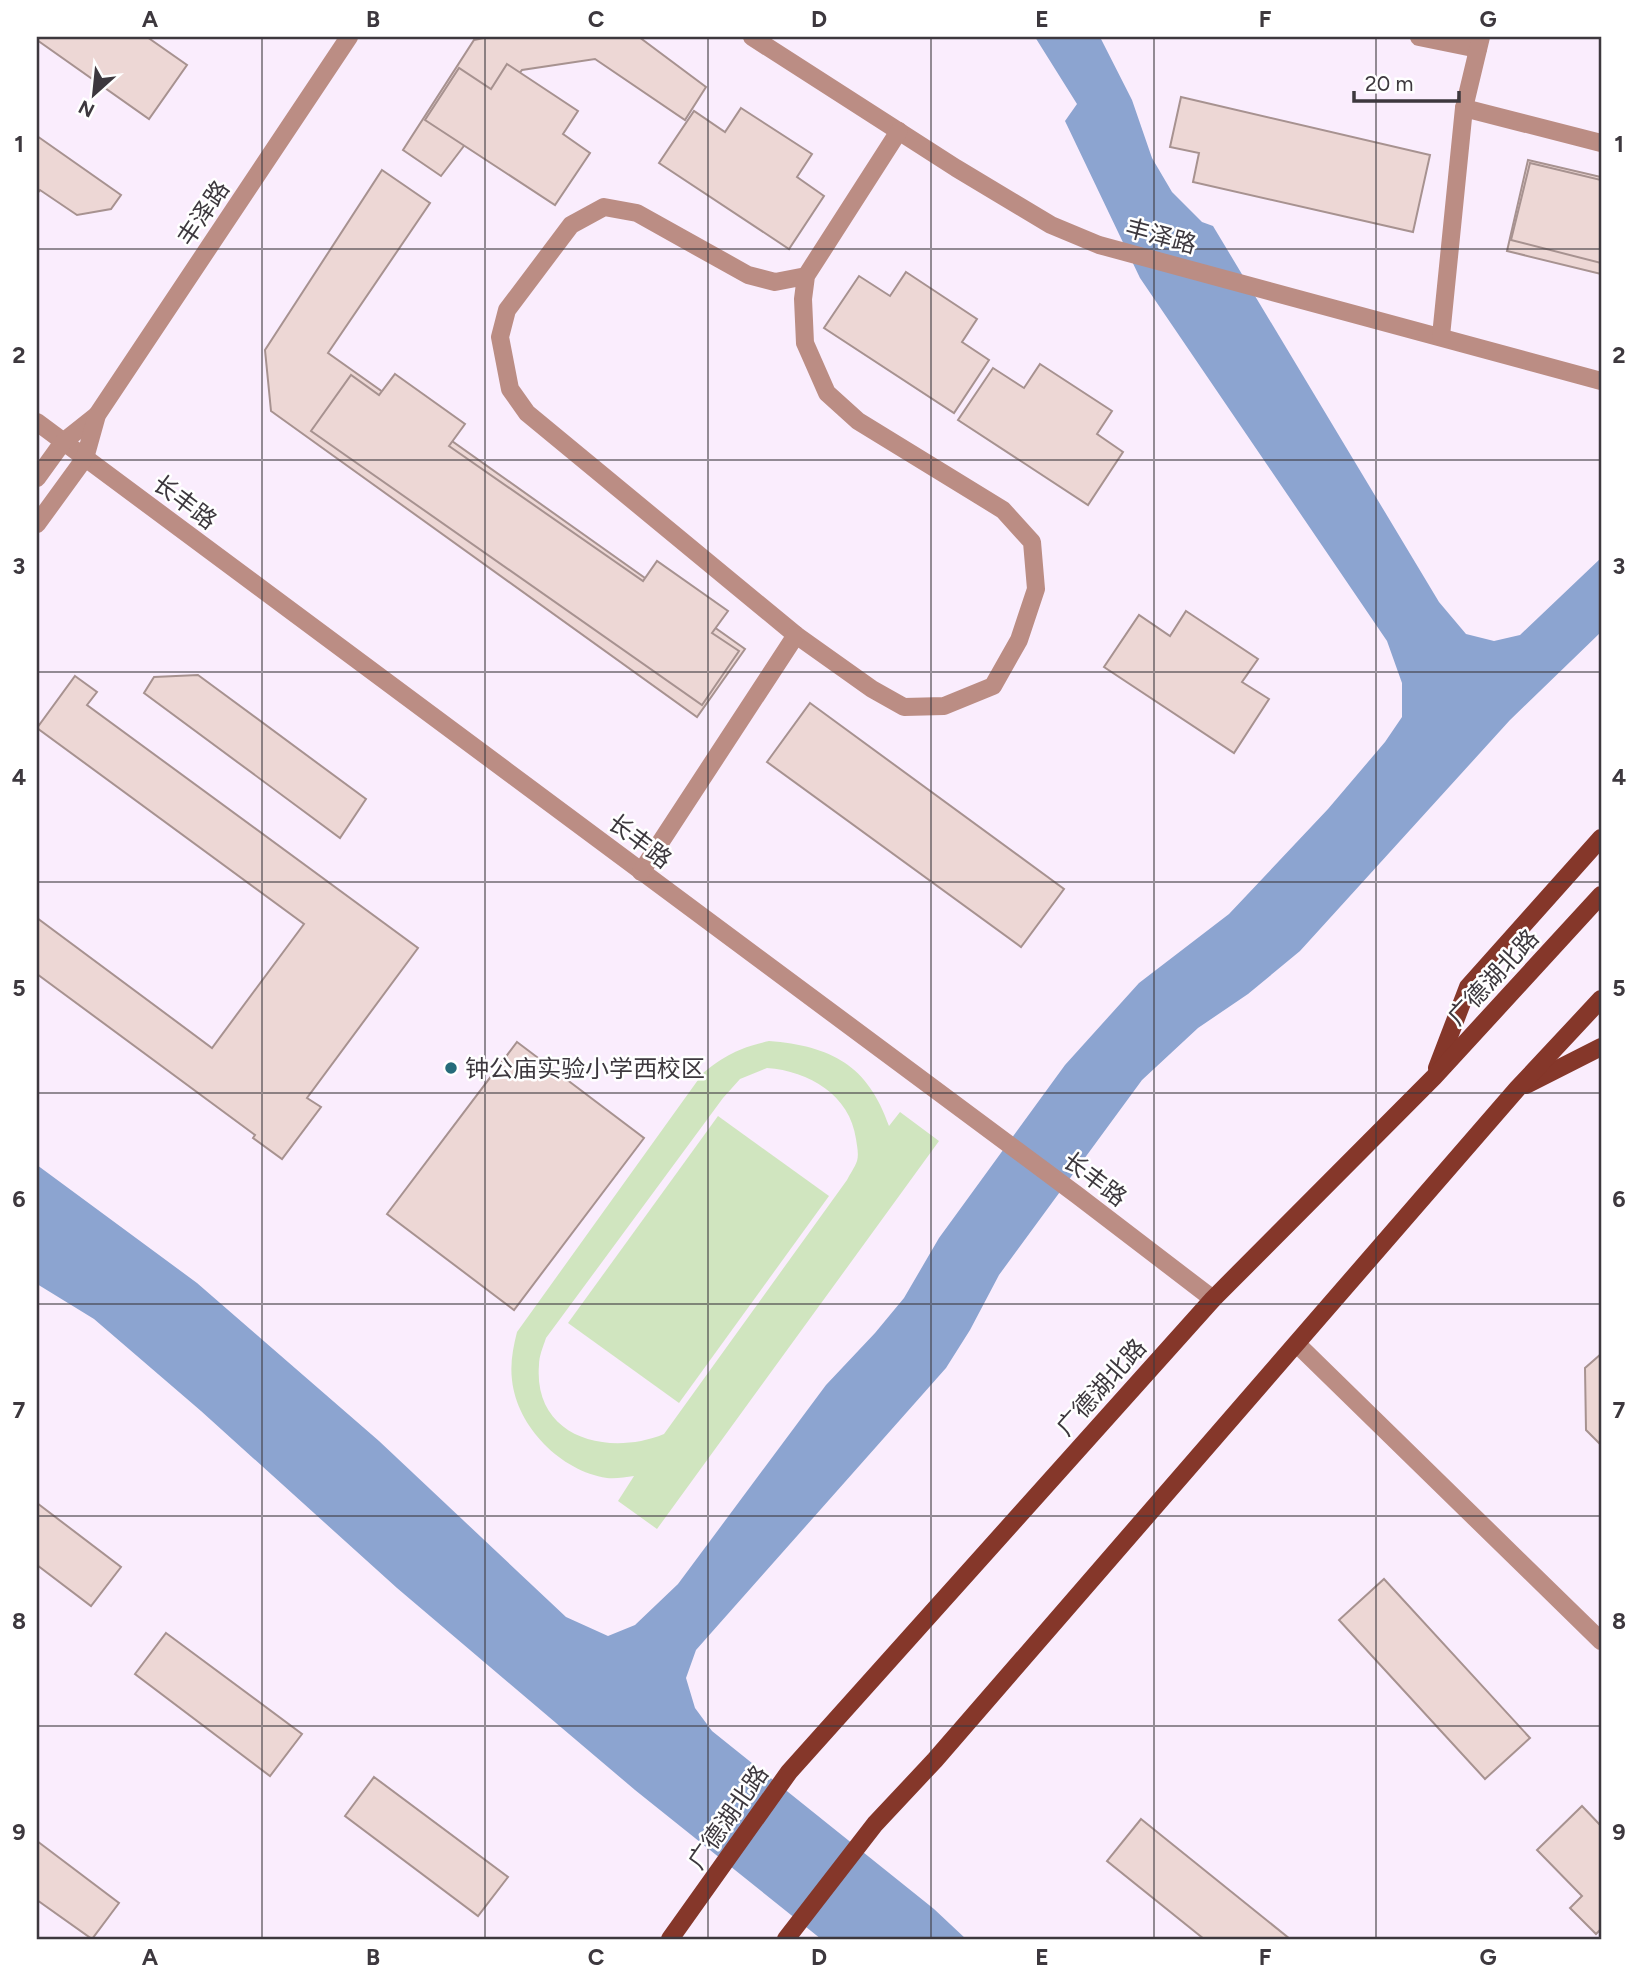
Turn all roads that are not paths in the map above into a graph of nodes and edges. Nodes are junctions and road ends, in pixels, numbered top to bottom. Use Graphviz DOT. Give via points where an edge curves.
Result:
graph roads {
  1 [pos="349,37"];
  2 [pos="752,37"];
  3 [pos="1419,37"];
  4 [pos="1480,43"];
  5 [pos="1464,108"];
  6 [pos="899,131"];
  7 [pos="1601,143"];
  8 [pos="806,276"];
  9 [pos="1441,336"];
  10 [pos="1601,381"];
  11 [pos="97,415"];
  12 [pos="37,422"];
  13 [pos="63,442"];
  14 [pos="85,458"];
  15 [pos="37,478"];
  16 [pos="37,524"];
  17 [pos="796,635"];
  18 [pos="1601,838"];
  19 [pos="641,872"];
  20 [pos="1601,895"];
  21 [pos="1601,999"];
  22 [pos="1601,1047"];
  23 [pos="1434,1077"];
  24 [pos="1517,1090"];
  25 [pos="1213,1299"];
  26 [pos="1297,1345"];
  27 [pos="1601,1641"];
  28 [pos="787,1938"];
  29 [pos="670,1939"];
  1 -- 11 [label="street, 丰泽路"];
  2 -- 6 [label="street, 丰泽路"];
  3 -- 4 [label="street"];
  4 -- 5 [label="street"];
  5 -- 7 [label="street"];
  5 -- 9 [label="street"];
  6 -- 8 [label="street"];
  6 -- 9 [label="street, 丰泽路" via="1051,225 1099,245"];
  8 -- 17 [label="street" via="805,343 827,393 858,421 1003,510 1032,542 1036,589 1019,640 993,685 944,706 904,707"];
  8 -- 17 [label="street" via="775,282 748,275 637,213 604,207 571,225 507,310 500,337 510,389 527,413"];
  9 -- 10 [label="street, 丰泽路"];
  11 -- 13 [label="street, 丰泽路"];
  11 -- 14 [label="street, 丰泽路"];
  12 -- 13 [label="street, 长丰路"];
  13 -- 14 [label="street, 长丰路"];
  13 -- 15 [label="street, 丰泽路"];
  14 -- 16 [label="street, 丰泽路"];
  14 -- 19 [label="street, 长丰路"];
  17 -- 19 [label="street"];
  18 -- 23 [label="main road" via="1468,987"];
  19 -- 25 [label="street, 长丰路"];
  20 -- 23 [label="main road, 广德湖北路"];
  21 -- 24 [label="main road"];
  22 -- 24 [label="main road"];
  23 -- 25 [label="main road, 广德湖北路"];
  24 -- 26 [label="main road"];
  25 -- 29 [label="main road, 广德湖北路" via="789,1772"];
  26 -- 27 [label="street"];
  26 -- 28 [label="main road" via="875,1824"];
}
